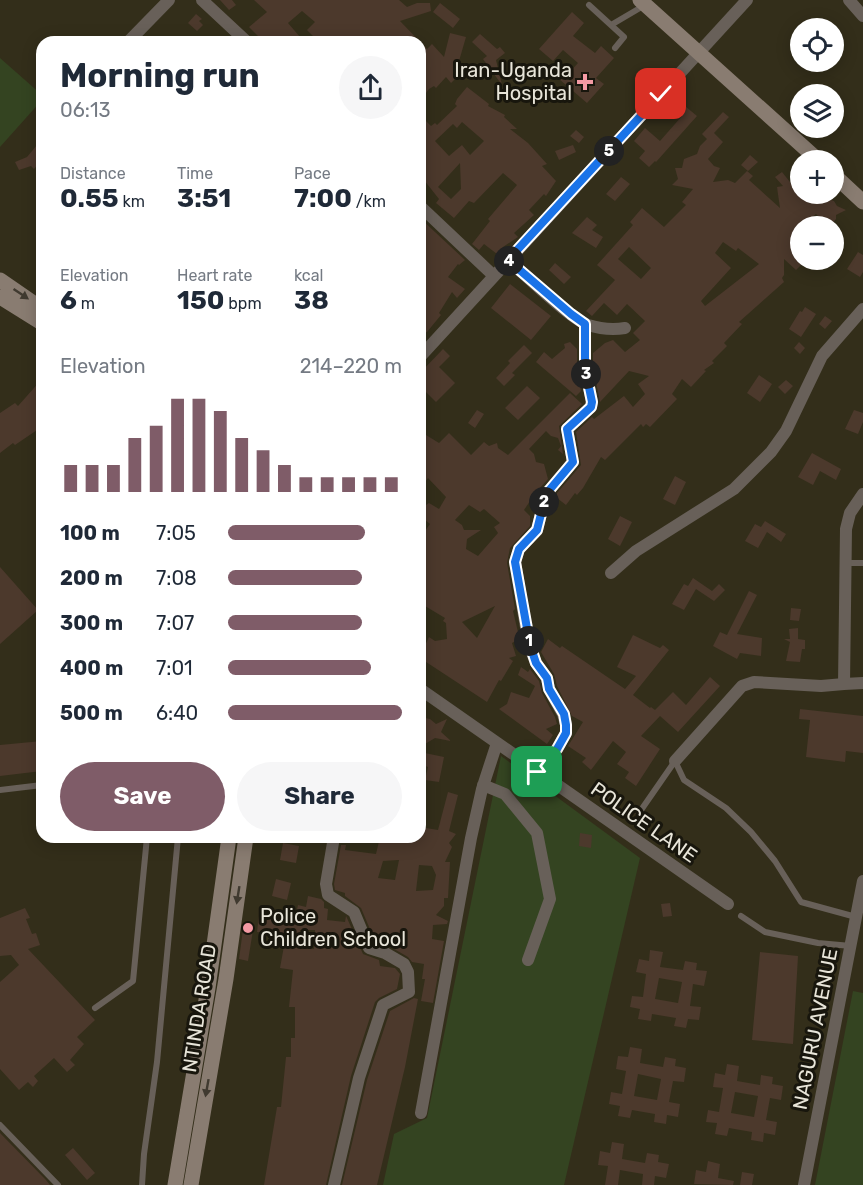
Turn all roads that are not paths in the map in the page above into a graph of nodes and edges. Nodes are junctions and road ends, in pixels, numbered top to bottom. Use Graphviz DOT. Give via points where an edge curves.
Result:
graph roads {
  1 [pos="169,0"];
  2 [pos="202,0"];
  3 [pos="747,0"];
  4 [pos="849,0"];
  5 [pos="643,2"];
  6 [pos="589,5"];
  7 [pos="863,16"];
  8 [pos="611,25"];
  9 [pos="134,36"];
  10 [pos="241,36"];
  11 [pos="615,48"];
  12 [pos="699,52"];
  13 [pos="807,150"];
  14 [pos="844,185"];
  15 [pos="863,202"];
  16 [pos="426,212"];
  17 [pos="508,260"];
  18 [pos="494,276"];
  19 [pos="0,280"];
  20 [pos="0,297"];
  21 [pos="36,305"];
  22 [pos="863,309"];
  23 [pos="36,319"];
  24 [pos="585,324"];
  25 [pos="625,328"];
  26 [pos="426,350"];
  27 [pos="863,494"];
  28 [pos="846,563"];
  29 [pos="863,563"];
  30 [pos="611,573"];
  31 [pos="863,683"];
  32 [pos="844,684"];
  33 [pos="426,693"];
  34 [pos="497,743"];
  35 [pos="675,761"];
  36 [pos="537,772"];
  37 [pos="483,784"];
  38 [pos="36,786"];
  39 [pos="0,789"];
  40 [pos="639,813"];
  41 [pos="146,843"];
  42 [pos="177,843"];
  43 [pos="229,843"];
  44 [pos="245,843"];
  45 [pos="333,843"];
  46 [pos="863,881"];
  47 [pos="728,904"];
  48 [pos="741,916"];
  49 [pos="856,918"];
  50 [pos="851,946"];
  51 [pos="528,960"];
  52 [pos="95,1008"];
  53 [pos="421,1113"];
  54 [pos="0,1125"];
  55 [pos="58,1185"];
  56 [pos="142,1185"];
  57 [pos="175,1185"];
  58 [pos="191,1185"];
  59 [pos="334,1185"];
  60 [pos="804,1185"];
  1 -- 9 [label="street"];
  2 -- 10 [label="street"];
  3 -- 12 [label="street"];
  4 -- 7 [label="street"];
  5 -- 8 [label="lane"];
  5 -- 12 [label="main road"];
  6 -- 8 [label="lane"];
  8 -- 11 [label="lane" via="624,37"];
  12 -- 13 [label="main road"];
  12 -- 17 [label="street"];
  14 -- 15 [label="main road"];
  16 -- 18 [label="street"];
  17 -- 18 [label="street"];
  17 -- 24 [label="street"];
  18 -- 26 [label="street"];
  19 -- 21 [label="main road, one-way"];
  20 -- 23 [label="main road"];
  22 -- 30 [label="street" via="822,356 786,431 771,452 734,489 636,551"];
  24 -- 25 [label="street" via="608,330"];
  24 -- 36 [label="street" via="585,368 591,407 567,429 573,462 546,494 537,530 519,549 515,562 530,645 566,725 557,749"];
  27 -- 28 [label="street" via="850,513 846,529"];
  28 -- 29 [label="lane"];
  28 -- 32 [label="street"];
  31 -- 32 [label="street"];
  32 -- 35 [label="street" via="754,682 742,686"];
  33 -- 34 [label="street, POLICE LANE"];
  34 -- 36 [label="street, POLICE LANE"];
  34 -- 37 [label="street"];
  35 -- 40 [label="lane"];
  35 -- 49 [label="lane" via="684,780 726,808 751,832 801,902"];
  36 -- 47 [label="street, POLICE LANE"];
  37 -- 51 [label="street" via="505,794 537,833 550,899"];
  37 -- 53 [label="street"];
  38 -- 39 [label="lane"];
  41 -- 52 [label="lane" via="133,981"];
  42 -- 56 [label="lane"];
  43 -- 57 [label="main road, NTINDA ROAD"];
  44 -- 58 [label="main road, NTINDA ROAD, one-way"];
  45 -- 59 [label="street" via="326,884 328,895 354,912 369,948 404,964 411,986 410,992 383,1005 359,1078"];
  46 -- 49 [label="street, NAGURU AVENUE"];
  48 -- 50 [label="lane" via="765,932 818,944"];
  49 -- 50 [label="street, NAGURU AVENUE"];
  50 -- 60 [label="street, NAGURU AVENUE"];
  54 -- 55 [label="lane"];
}
